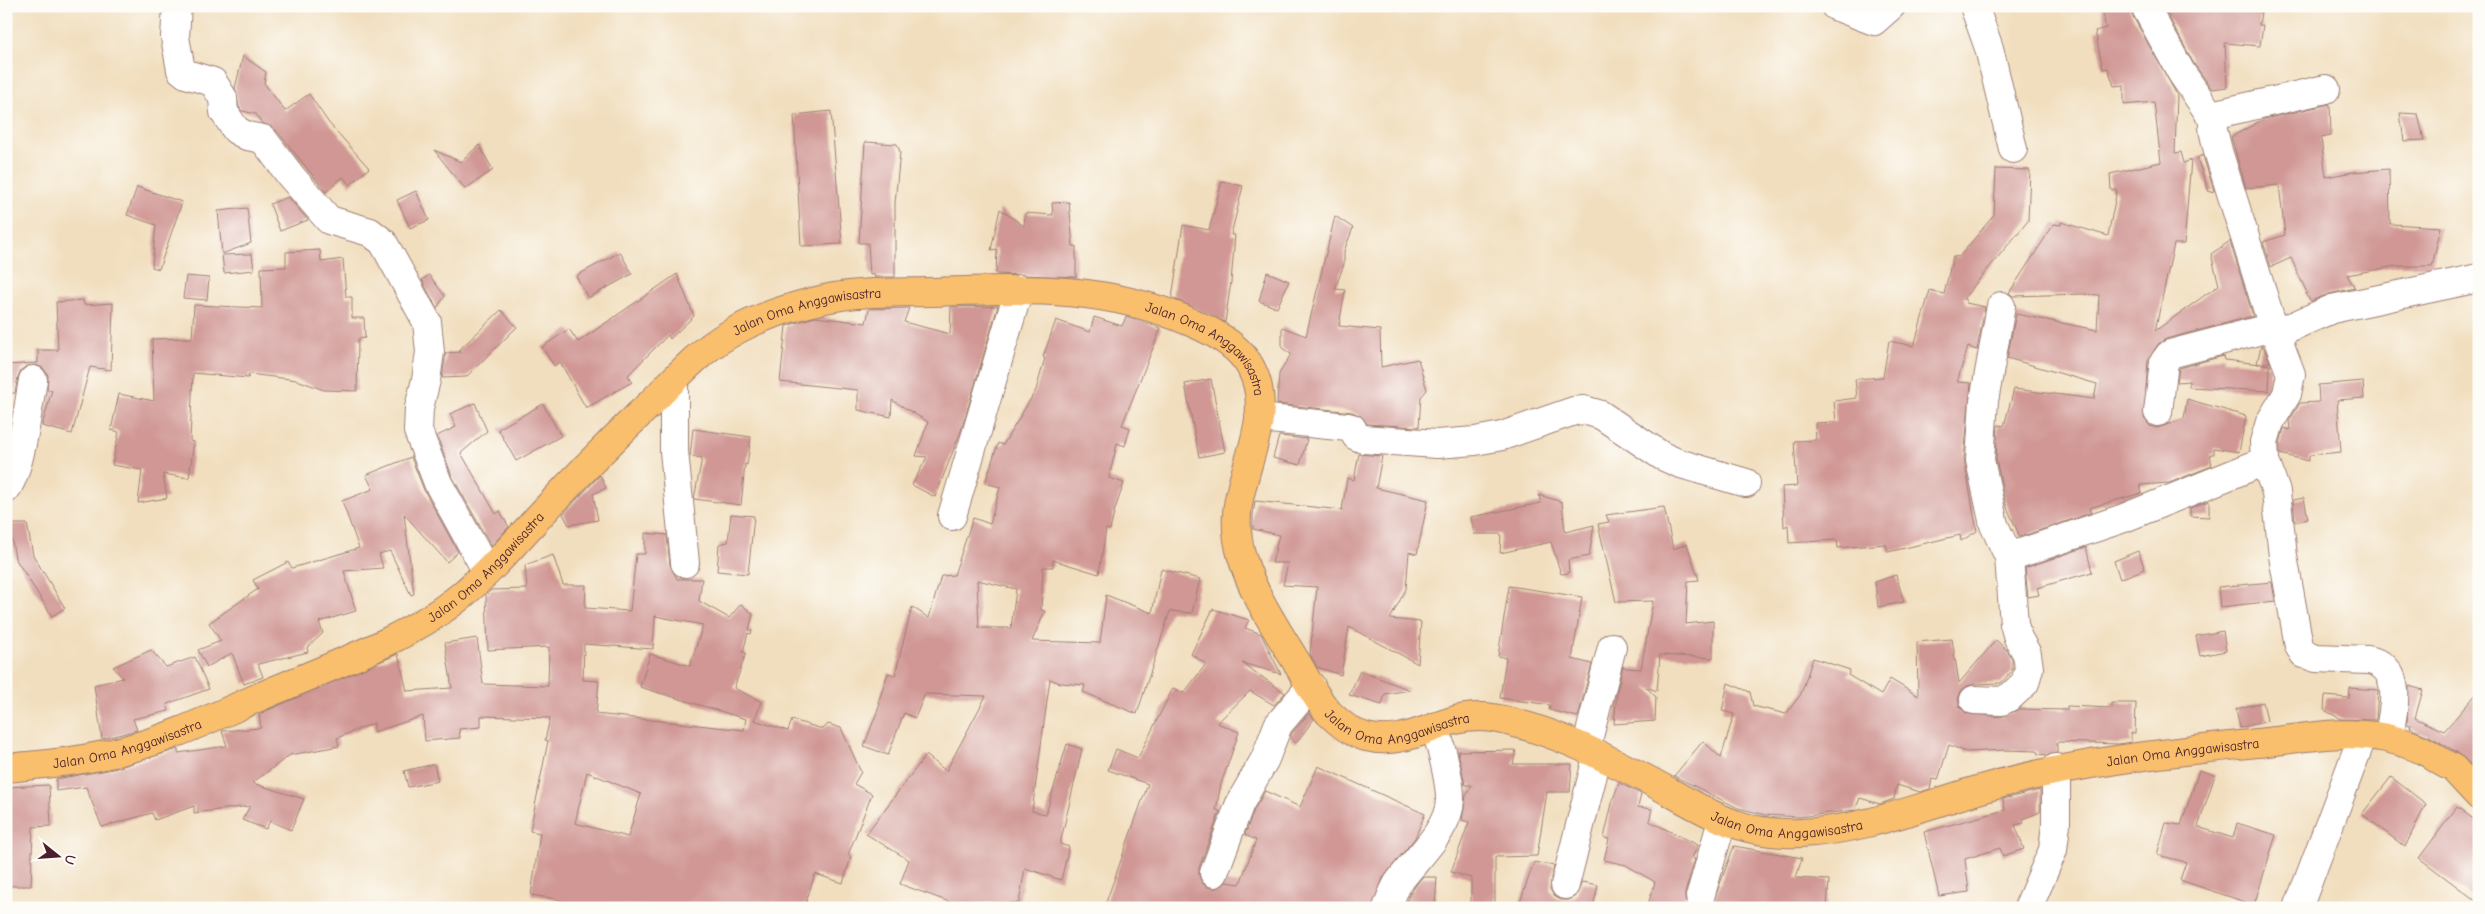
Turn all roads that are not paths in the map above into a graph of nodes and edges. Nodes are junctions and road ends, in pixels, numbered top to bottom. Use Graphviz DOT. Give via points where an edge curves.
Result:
graph roads {
  1 [pos="177,6"];
  2 [pos="1835,6"];
  3 [pos="1891,6"];
  4 [pos="2146,6"];
  5 [pos="1982,8"];
  6 [pos="2326,89"];
  7 [pos="2213,119"];
  8 [pos="2013,149"];
  9 [pos="2479,278"];
  10 [pos="1019,289"];
  11 [pos="2001,306"];
  12 [pos="2274,331"];
  13 [pos="33,380"];
  14 [pos="674,380"];
  15 [pos="2158,412"];
  16 [pos="1259,418"];
  17 [pos="2266,461"];
  18 [pos="1746,483"];
  19 [pos="6,489"];
  20 [pos="952,516"];
  21 [pos="2009,557"];
  22 [pos="684,563"];
  23 [pos="487,572"];
  24 [pos="1612,647"];
  25 [pos="1310,686"];
  26 [pos="1974,700"];
  27 [pos="1436,728"];
  28 [pos="2376,737"];
  29 [pos="1592,751"];
  30 [pos="6,768"];
  31 [pos="2056,768"];
  32 [pos="2479,796"];
  33 [pos="1722,821"];
  34 [pos="1214,872"];
  35 [pos="1565,885"];
  36 [pos="1700,897"];
  37 [pos="1387,908"];
  38 [pos="2028,908"];
  39 [pos="2298,908"];
  1 -- 23 [label="street" via="175,37 181,70 213,82 223,98 224,112 236,130 263,139 328,220 370,232 382,242 410,290 427,322 430,352 418,431 438,484"];
  2 -- 3 [label="street" via="1874,22"];
  4 -- 7 [label="street" via="2181,72"];
  5 -- 8 [label="street"];
  6 -- 7 [label="street" via="2216,114"];
  7 -- 12 [label="street" via="2218,151"];
  9 -- 12 [label="street" via="2332,309"];
  10 -- 14 [label="main road, Jalan Oma Anggawisastra" via="863,294 820,300 730,334 702,353"];
  10 -- 16 [label="main road, Jalan Oma Anggawisastra" via="1074,290 1115,297 1171,313 1211,330 1239,352 1253,370 1259,397"];
  10 -- 20 [label="street"];
  11 -- 21 [label="street" via="1984,401 1980,460 1994,524"];
  12 -- 15 [label="street" via="2170,354 2164,362"];
  12 -- 17 [label="street" via="2292,379 2267,428 2264,442"];
  13 -- 19 [label="street" via="16,467"];
  14 -- 22 [label="street" via="674,451"];
  14 -- 23 [label="main road, Jalan Oma Anggawisastra" via="594,458"];
  16 -- 18 [label="street" via="1348,427 1363,440 1437,444 1502,436 1574,411 1592,412 1678,464"];
  16 -- 25 [label="main road, Jalan Oma Anggawisastra" via="1236,516 1240,553 1271,619"];
  17 -- 21 [label="street" via="2124,518"];
  17 -- 28 [label="street" via="2276,492 2283,556 2301,651 2316,658 2377,661 2386,668 2392,678 2395,701"];
  21 -- 26 [label="street" via="2014,624 2027,654 2029,668 2026,683 2002,701"];
  23 -- 30 [label="main road, Jalan Oma Anggawisastra" via="430,620 320,672 182,731 126,750 68,762"];
  24 -- 29 [label="street"];
  25 -- 27 [label="main road, Jalan Oma Anggawisastra" via="1323,707 1362,736 1384,740"];
  25 -- 34 [label="street" via="1278,724 1265,759 1240,803"];
  27 -- 29 [label="main road, Jalan Oma Anggawisastra" via="1464,718 1500,718"];
  27 -- 37 [label="street" via="1448,780 1450,809 1424,853 1397,886"];
  28 -- 31 [label="main road, Jalan Oma Anggawisastra" via="2337,735"];
  28 -- 32 [label="main road, Jalan Oma Anggawisastra" via="2428,753 2444,767 2452,767"];
  28 -- 39 [label="street"];
  29 -- 33 [label="main road, Jalan Oma Anggawisastra"];
  29 -- 35 [label="street"];
  31 -- 33 [label="main road, Jalan Oma Anggawisastra" via="1860,826 1786,833 1761,831"];
  31 -- 38 [label="street" via="2053,850"];
  33 -- 36 [label="street"];
}
